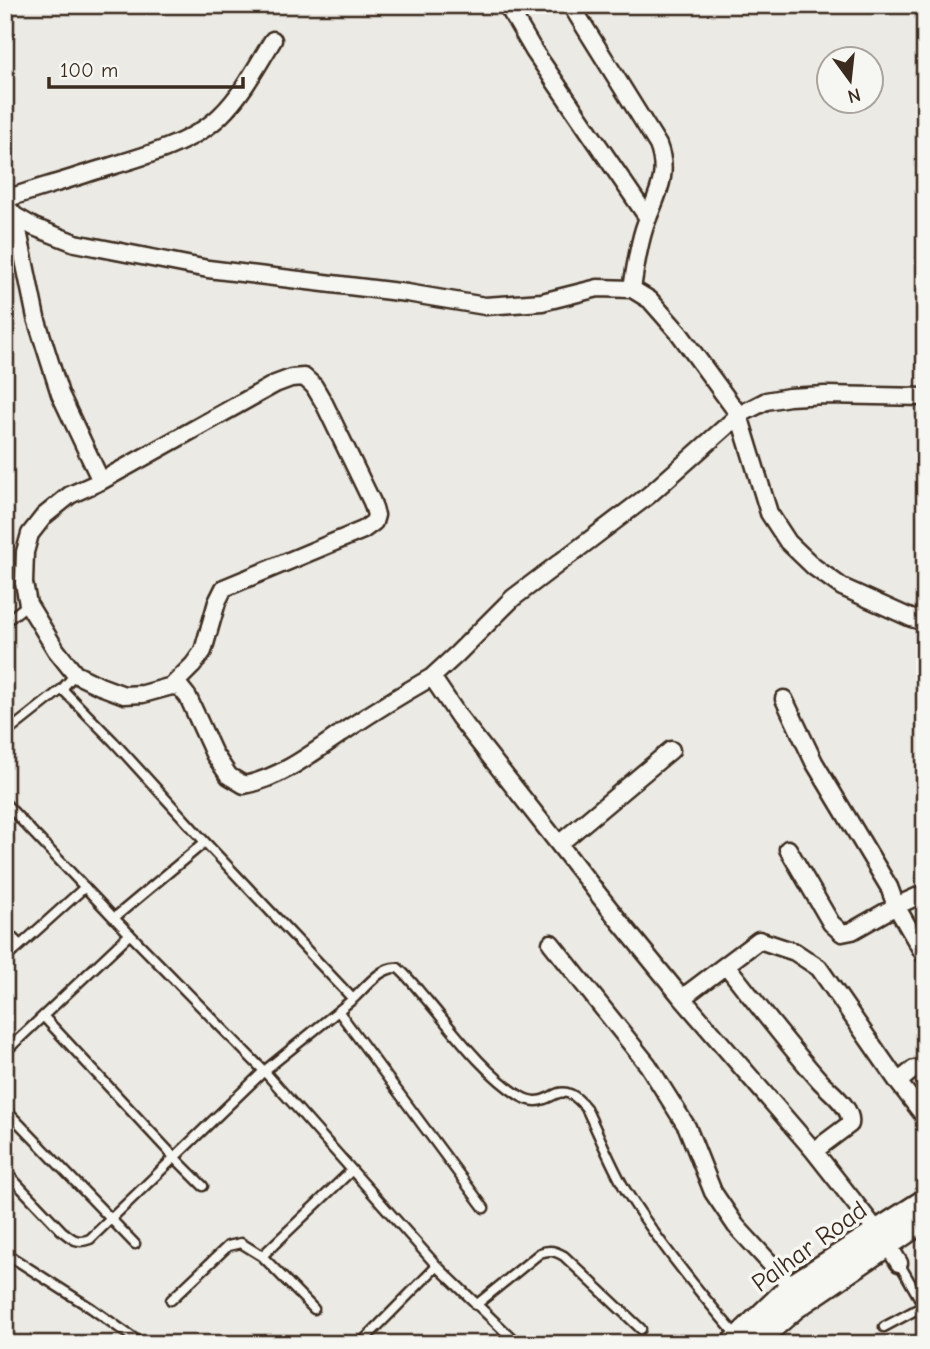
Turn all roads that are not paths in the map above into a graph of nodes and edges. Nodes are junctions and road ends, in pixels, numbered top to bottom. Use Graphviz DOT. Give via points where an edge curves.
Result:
graph roads {
  1 [pos="507,5"];
  2 [pos="571,5"];
  3 [pos="273,40"];
  4 [pos="5,199"];
  5 [pos="10,211"];
  6 [pos="648,218"];
  7 [pos="632,289"];
  8 [pos="925,397"];
  9 [pos="738,415"];
  10 [pos="101,481"];
  11 [pos="28,604"];
  12 [pos="5,622"];
  13 [pos="925,622"];
  14 [pos="75,674"];
  15 [pos="432,677"];
  16 [pos="172,686"];
  17 [pos="62,689"];
  18 [pos="784,699"];
  19 [pos="5,734"];
  20 [pos="671,750"];
  21 [pos="5,803"];
  22 [pos="205,842"];
  23 [pos="559,844"];
  24 [pos="788,849"];
  25 [pos="85,887"];
  26 [pos="925,893"];
  27 [pos="896,906"];
  28 [pos="114,918"];
  29 [pos="5,930"];
  30 [pos="130,934"];
  31 [pos="551,943"];
  32 [pos="20,945"];
  33 [pos="925,956"];
  34 [pos="5,959"];
  35 [pos="726,965"];
  36 [pos="682,998"];
  37 [pos="353,999"];
  38 [pos="339,1012"];
  39 [pos="43,1016"];
  40 [pos="5,1052"];
  41 [pos="914,1069"];
  42 [pos="264,1072"];
  43 [pos="898,1082"];
  44 [pos="5,1109"];
  45 [pos="925,1117"];
  46 [pos="814,1152"];
  47 [pos="174,1158"];
  48 [pos="352,1170"];
  49 [pos="5,1171"];
  50 [pos="203,1186"];
  51 [pos="925,1200"];
  52 [pos="484,1208"];
  53 [pos="111,1219"];
  54 [pos="925,1220"];
  55 [pos="135,1244"];
  56 [pos="888,1246"];
  57 [pos="5,1253"];
  58 [pos="262,1256"];
  59 [pos="437,1266"];
  60 [pos="797,1294"];
  61 [pos="171,1300"];
  62 [pos="476,1305"];
  63 [pos="924,1306"];
  64 [pos="314,1309"];
  65 [pos="884,1327"];
  66 [pos="641,1329"];
  67 [pos="741,1341"];
  68 [pos="142,1344"];
  69 [pos="361,1344"];
  70 [pos="518,1344"];
  1 -- 6 [label="street"];
  2 -- 6 [label="street" via="663,158 663,178"];
  3 -- 4 [label="street" via="242,88 203,130 121,163"];
  5 -- 7 [label="street" via="34,227 75,243 208,269 485,306 541,302 598,288"];
  5 -- 10 [label="street" via="60,394"];
  6 -- 7 [label="street"];
  7 -- 9 [label="street" via="650,300 679,333"];
  8 -- 9 [label="street" via="789,397 766,401"];
  9 -- 13 [label="street" via="769,513 789,542 842,587"];
  9 -- 15 [label="street" via="649,495 513,598"];
  10 -- 11 [label="street" via="70,495 30,534 24,552"];
  10 -- 16 [label="street" via="275,384 304,377 324,403 372,502 374,522 363,530 224,588 203,651"];
  11 -- 12 [label="lane"];
  11 -- 14 [label="street"];
  14 -- 16 [label="street" via="124,695"];
  14 -- 17 [label="lane"];
  15 -- 16 [label="street" via="293,765 244,785 229,776 188,697 180,687"];
  15 -- 23 [label="street"];
  17 -- 19 [label="lane"];
  17 -- 22 [label="lane"];
  18 -- 27 [label="street" via="814,762"];
  20 -- 23 [label="street"];
  21 -- 25 [label="lane"];
  22 -- 28 [label="lane"];
  22 -- 37 [label="lane"];
  23 -- 36 [label="street"];
  24 -- 27 [label="street" via="831,923 842,933"];
  25 -- 28 [label="lane"];
  25 -- 32 [label="lane"];
  26 -- 27 [label="street"];
  27 -- 33 [label="street"];
  28 -- 30 [label="lane"];
  29 -- 32 [label="lane"];
  30 -- 39 [label="lane"];
  30 -- 42 [label="lane"];
  31 -- 60 [label="street" via="648,1065 687,1127 713,1192 736,1226"];
  32 -- 34 [label="lane"];
  35 -- 36 [label="street"];
  35 -- 43 [label="street" via="760,940 808,959 819,968"];
  35 -- 46 [label="street" via="850,1115 850,1124"];
  36 -- 46 [label="street"];
  37 -- 38 [label="lane"];
  37 -- 67 [label="lane" via="383,971 398,968 499,1080 536,1101 564,1092 579,1101 639,1210 679,1268"];
  38 -- 42 [label="lane"];
  38 -- 52 [label="lane"];
  39 -- 40 [label="lane"];
  39 -- 47 [label="lane"];
  41 -- 43 [label="street"];
  42 -- 47 [label="lane"];
  42 -- 48 [label="lane"];
  43 -- 45 [label="street"];
  44 -- 53 [label="lane"];
  46 -- 56 [label="street"];
  47 -- 50 [label="lane"];
  47 -- 53 [label="lane"];
  48 -- 58 [label="lane"];
  48 -- 59 [label="lane"];
  49 -- 53 [label="lane" via="72,1238 90,1239"];
  51 -- 56 [label="main road, Palhar Road"];
  53 -- 55 [label="lane"];
  54 -- 56 [label="main road, Palhar Road"];
  56 -- 60 [label="main road, Palhar Road"];
  56 -- 63 [label="lane"];
  57 -- 68 [label="lane"];
  58 -- 61 [label="lane" via="241,1243 228,1246"];
  58 -- 64 [label="lane"];
  59 -- 62 [label="lane"];
  59 -- 69 [label="lane"];
  60 -- 67 [label="main road, Palhar Road"];
  62 -- 66 [label="lane" via="540,1253 557,1251"];
  62 -- 70 [label="lane"];
  63 -- 65 [label="lane"];
}
